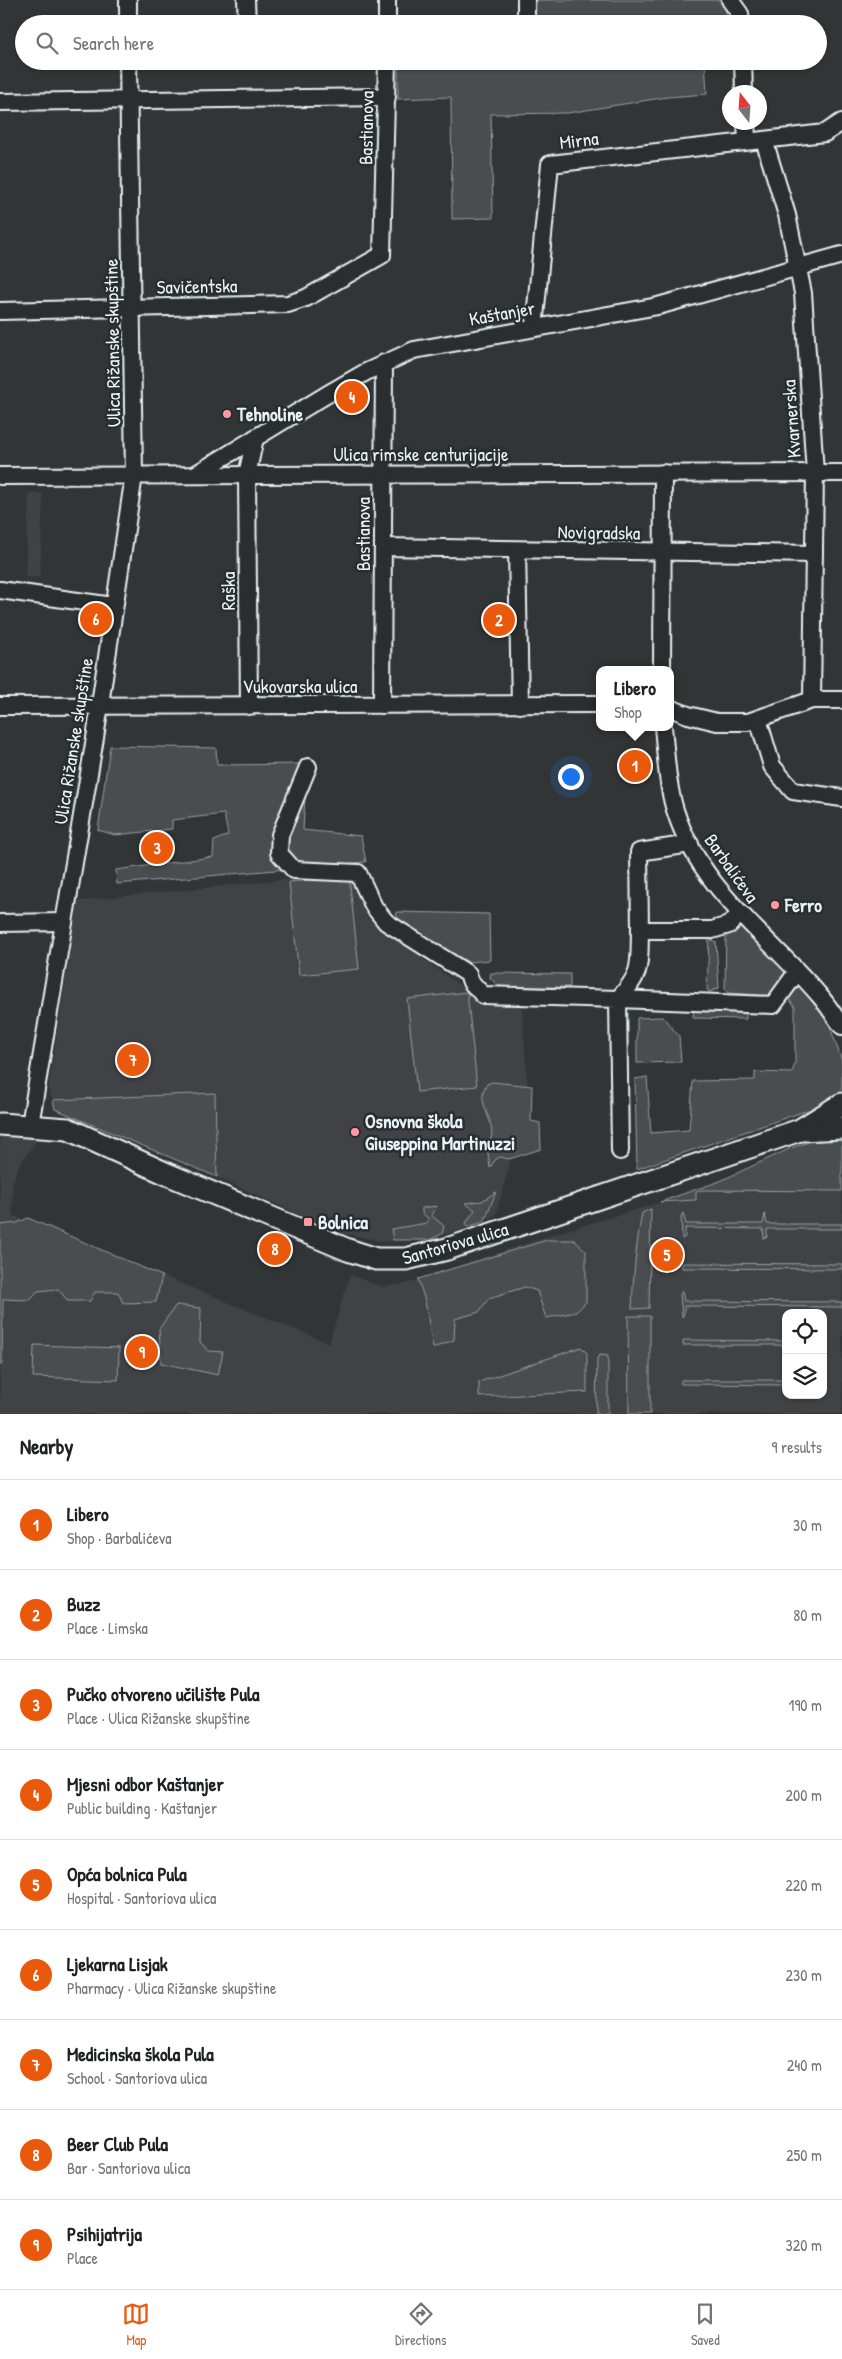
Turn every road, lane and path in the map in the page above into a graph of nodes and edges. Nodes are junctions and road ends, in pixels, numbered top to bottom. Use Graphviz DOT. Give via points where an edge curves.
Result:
graph roads {
  1 [pos="128,0"];
  2 [pos="246,0"];
  3 [pos="387,0"];
  4 [pos="526,0"];
  5 [pos="730,0"];
  6 [pos="128,15"];
  7 [pos="247,15"];
  8 [pos="387,15"];
  9 [pos="526,15"];
  10 [pos="740,15"];
  11 [pos="128,70"];
  12 [pos="387,70"];
  13 [pos="743,70"];
  14 [pos="744,85"];
  15 [pos="387,97"];
  16 [pos="129,100"];
  17 [pos="0,102"];
  18 [pos="842,122"];
  19 [pos="746,130"];
  20 [pos="764,140"];
  21 [pos="747,141"];
  22 [pos="842,254"];
  23 [pos="382,255"];
  24 [pos="799,266"];
  25 [pos="131,308"];
  26 [pos="0,311"];
  27 [pos="534,328"];
  28 [pos="384,363"];
  29 [pos="255,438"];
  30 [pos="663,473"];
  31 [pos="815,473"];
  32 [pos="842,473"];
  33 [pos="382,474"];
  34 [pos="134,475"];
  35 [pos="195,475"];
  36 [pos="247,475"];
  37 [pos="0,476"];
  38 [pos="383,547"];
  39 [pos="517,550"];
  40 [pos="663,553"];
  41 [pos="814,554"];
  42 [pos="0,590"];
  43 [pos="113,606"];
  44 [pos="662,666"];
  45 [pos="812,700"];
  46 [pos="842,700"];
  47 [pos="596,704"];
  48 [pos="382,705"];
  49 [pos="520,705"];
  50 [pos="0,706"];
  51 [pos="100,706"];
  52 [pos="249,706"];
  53 [pos="674,710"];
  54 [pos="758,719"];
  55 [pos="664,731"];
  56 [pos="308,767"];
  57 [pos="842,798"];
  58 [pos="690,844"];
  59 [pos="739,914"];
  60 [pos="64,922"];
  61 [pos="0,923"];
  62 [pos="640,930"];
  63 [pos="797,972"];
  64 [pos="618,999"];
  65 [pos="842,1026"];
  66 [pos="842,1104"];
  67 [pos="0,1124"];
  68 [pos="30,1125"];
  69 [pos="842,1128"];
  70 [pos="800,1130"];
  71 [pos="620,1151"];
  1 -- 6 [label="street"];
  2 -- 7 [label="street"];
  3 -- 8 [label="street"];
  4 -- 9 [label="street"];
  5 -- 10 [label="street"];
  11 -- 16 [label="street, Ulica Rižanske skupštine"];
  12 -- 15 [label="street, Bastianova"];
  13 -- 14 [label="street"];
  15 -- 16 [label="street"];
  15 -- 23 [label="street, Bastianova"];
  16 -- 17 [label="street"];
  16 -- 25 [label="street, Ulica Rižanske skupštine"];
  18 -- 20 [label="street, Mirna" via="825,133"];
  19 -- 21 [label="street"];
  20 -- 21 [label="street, Mirna"];
  20 -- 24 [label="street, Kvarnerska"];
  21 -- 27 [label="street, Mirna" via="550,164"];
  22 -- 24 [label="street, Kaštanjer"];
  23 -- 25 [label="street, Savičentska" via="306,298 288,304"];
  24 -- 27 [label="street, Kaštanjer" via="658,306"];
  24 -- 31 [label="street, Kvarnerska"];
  25 -- 26 [label="street, Savičentska"];
  25 -- 34 [label="street, Ulica Rižanske skupštine"];
  27 -- 28 [label="street, Kaštanjer" via="418,348"];
  28 -- 29 [label="street, Kaštanjer"];
  28 -- 33 [label="street, Bastianova"];
  29 -- 35 [label="street, Kaštanjer"];
  29 -- 36 [label="street, Raška"];
  30 -- 31 [label="street, Ulica rimske centurijacije"];
  30 -- 33 [label="street, Ulica rimske centurijacije"];
  30 -- 40 [label="street"];
  31 -- 32 [label="street, Ulica rimske centurijacije"];
  31 -- 41 [label="street, Kvarnerska"];
  33 -- 36 [label="street, Ulica rimske centurijacije"];
  33 -- 38 [label="street, Bastianova"];
  34 -- 35 [label="street, Ulica rimske centurijacije"];
  34 -- 37 [label="street, Ulica rimske centurijacije"];
  34 -- 43 [label="street, Ulica Rižanske skupštine"];
  35 -- 36 [label="street, Ulica rimske centurijacije"];
  36 -- 52 [label="street, Raška"];
  38 -- 39 [label="street, Novigradska"];
  38 -- 48 [label="street, Bastianova"];
  39 -- 40 [label="street, Novigradska"];
  39 -- 49 [label="street"];
  40 -- 41 [label="street, Novigradska"];
  40 -- 44 [label="street"];
  41 -- 45 [label="street, Kvarnerska"];
  42 -- 43 [label="street"];
  43 -- 51 [label="street, Ulica Rižanske skupštine"];
  45 -- 46 [label="street"];
  45 -- 54 [label="street"];
  47 -- 49 [label="street, Vukovarska ulica"];
  48 -- 49 [label="street, Vukovarska ulica"];
  48 -- 52 [label="street, Vukovarska ulica"];
  50 -- 51 [label="street, Vukovarska ulica"];
  51 -- 52 [label="street, Vukovarska ulica"];
  51 -- 60 [label="street, Ulica Rižanske skupštine"];
  53 -- 54 [label="street" via="717,722"];
  54 -- 57 [label="street" via="772,766 793,792"];
  55 -- 58 [label="street, Barbalićeva" via="668,776 676,811"];
  56 -- 64 [label="street" via="280,835 279,853 294,870 358,873 374,907 386,922 468,974 483,995"];
  58 -- 59 [label="street, Barbalićeva" via="710,878"];
  58 -- 62 [label="street" via="639,852"];
  59 -- 62 [label="street" via="729,925 712,930"];
  59 -- 63 [label="street, Barbalićeva"];
  60 -- 61 [label="street"];
  60 -- 68 [label="street, Ulica Rižanske skupštine"];
  62 -- 64 [label="street" via="639,969 635,980"];
  63 -- 64 [label="street" via="773,1005"];
  63 -- 65 [label="street, Barbalićeva"];
  64 -- 71 [label="street"];
  66 -- 70 [label="main road, Santoriova ulica"];
  67 -- 68 [label="main road, Santoriova ulica"];
  68 -- 70 [label="main road, Santoriova ulica" via="68,1129 348,1250 391,1260 447,1249"];
  69 -- 70 [label="main road, Santoriova ulica"];
}
